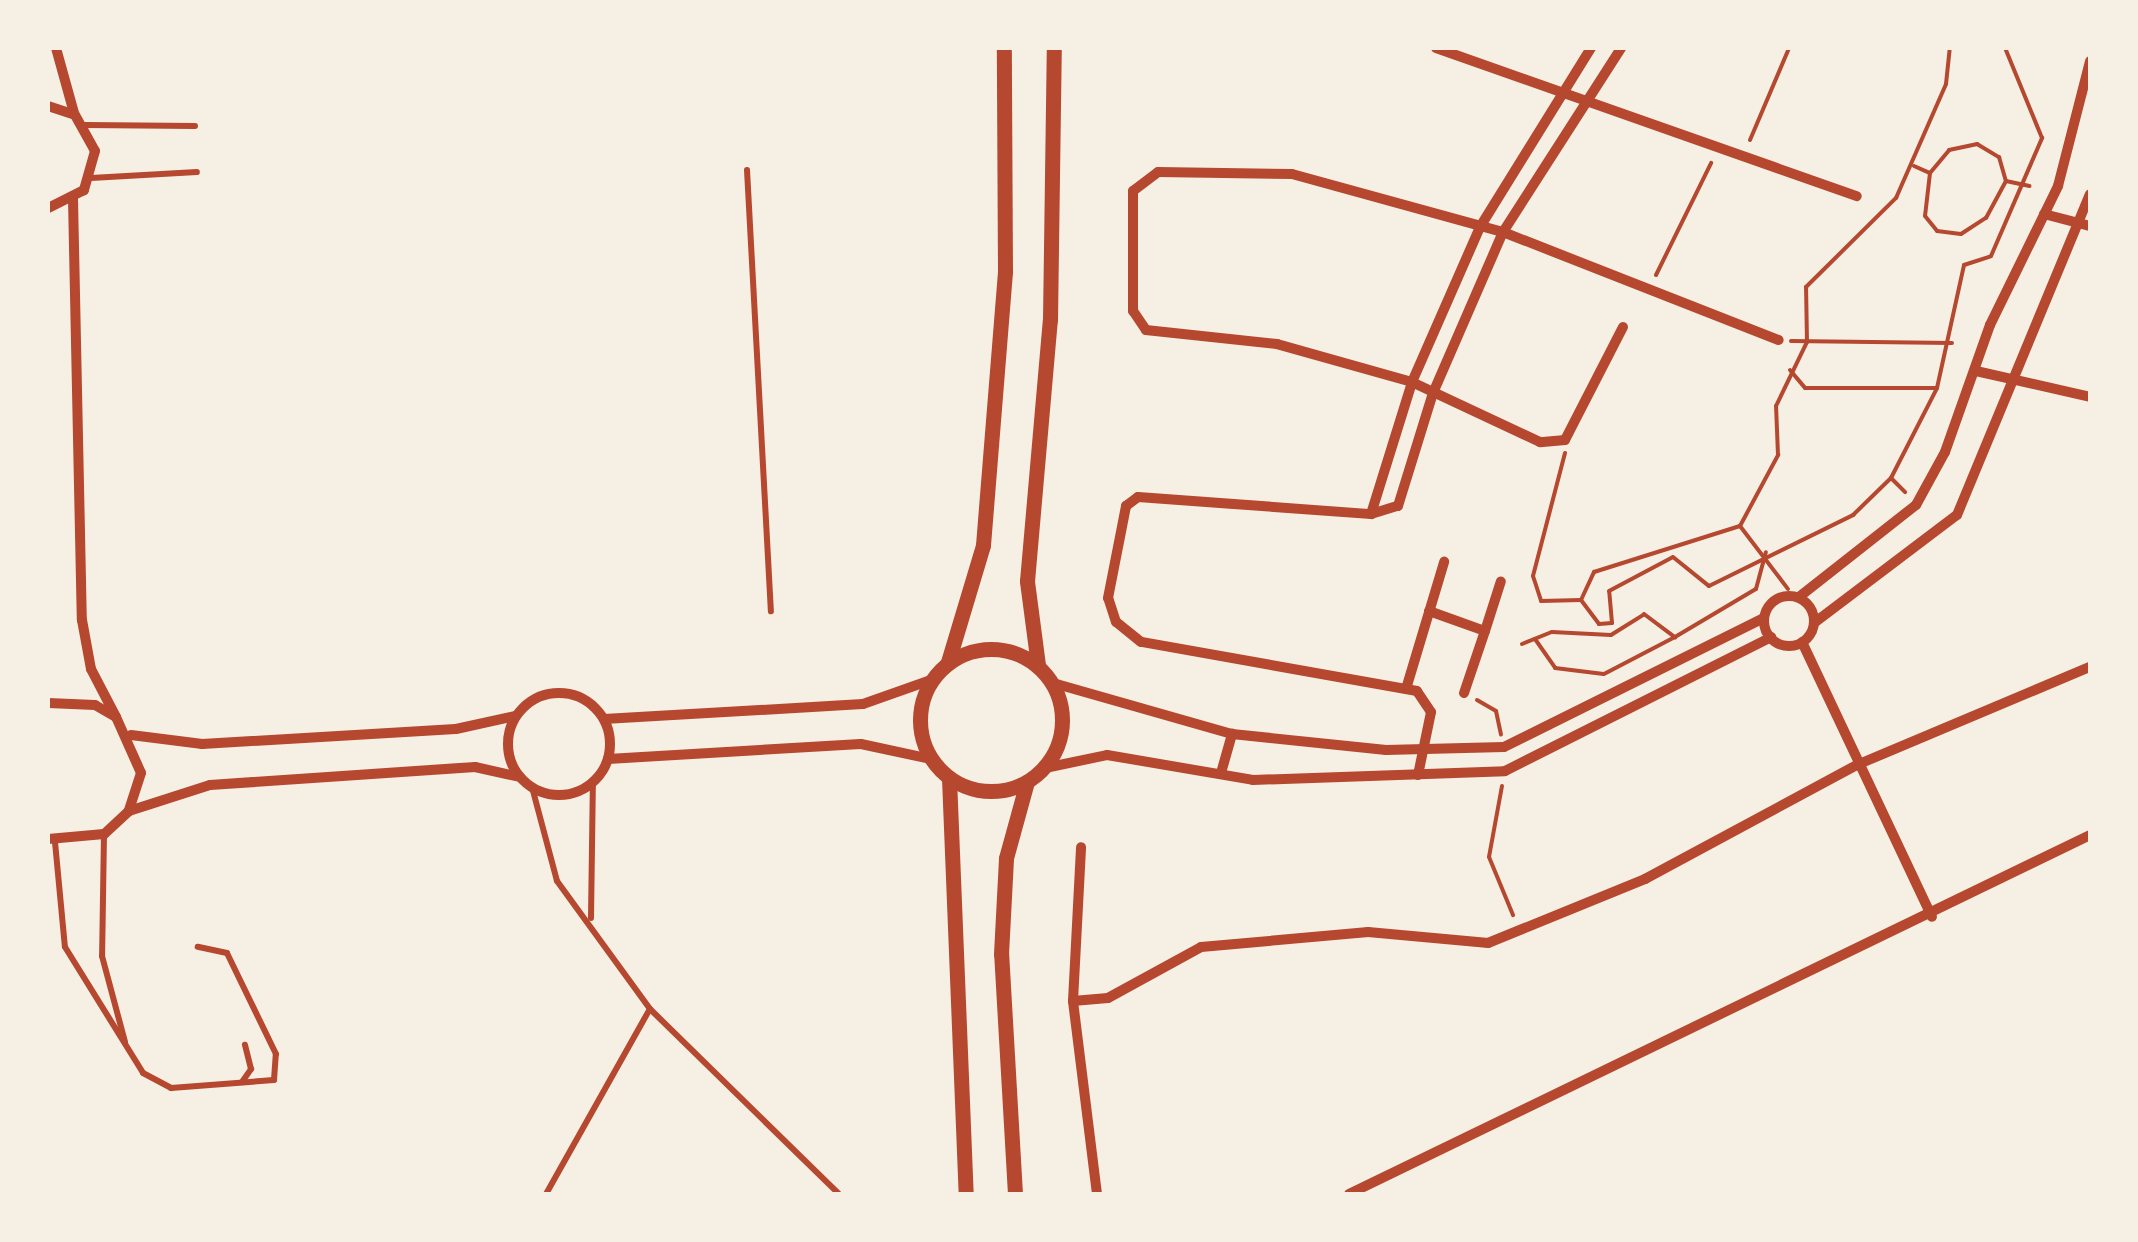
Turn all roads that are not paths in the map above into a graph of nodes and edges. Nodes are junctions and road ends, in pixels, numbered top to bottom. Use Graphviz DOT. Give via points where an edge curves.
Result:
graph roads {
  1 [pos="56,48"];
  2 [pos="1004,48"];
  3 [pos="1054,48"];
  4 [pos="1436,48"];
  5 [pos="1592,48"];
  6 [pos="1621,48"];
  7 [pos="2090,61"];
  8 [pos="1564,85"];
  9 [pos="1587,94"];
  10 [pos="48,106"];
  11 [pos="75,115"];
  12 [pos="85,125"];
  13 [pos="195,126"];
  14 [pos="747,170"];
  15 [pos="198,172"];
  16 [pos="91,178"];
  17 [pos="2090,194"];
  18 [pos="1857,196"];
  19 [pos="73,199"];
  20 [pos="48,208"];
  21 [pos="2044,214"];
  22 [pos="2085,224"];
  23 [pos="1480,228"];
  24 [pos="1504,232"];
  25 [pos="1623,328"];
  26 [pos="1779,340"];
  27 [pos="1976,371"];
  28 [pos="2010,380"];
  29 [pos="1412,382"];
  30 [pos="1433,393"];
  31 [pos="2090,398"];
  32 [pos="1371,514"];
  33 [pos="1444,562"];
  34 [pos="1501,581"];
  35 [pos="1795,597"];
  36 [pos="771,611"];
  37 [pos="1428,611"];
  38 [pos="1764,618"];
  39 [pos="1814,623"];
  40 [pos="1485,631"];
  41 [pos="1770,637"];
  42 [pos="1802,642"];
  43 [pos="948,662"];
  44 [pos="1038,665"];
  45 [pos="2090,668"];
  46 [pos="931,680"];
  47 [pos="1053,683"];
  48 [pos="1406,689"];
  49 [pos="1464,693"];
  50 [pos="48,704"];
  51 [pos="515,716"];
  52 [pos="116,717"];
  53 [pos="604,719"];
  54 [pos="131,734"];
  55 [pos="1232,734"];
  56 [pos="1420,749"];
  57 [pos="608,759"];
  58 [pos="931,759"];
  59 [pos="1859,764"];
  60 [pos="1045,768"];
  61 [pos="1221,773"];
  62 [pos="1418,774"];
  63 [pos="520,777"];
  64 [pos="950,778"];
  65 [pos="593,782"];
  66 [pos="1027,782"];
  67 [pos="532,788"];
  68 [pos="129,811"];
  69 [pos="104,834"];
  70 [pos="2090,834"];
  71 [pos="51,840"];
  72 [pos="1081,847"];
  73 [pos="1932,917"];
  74 [pos="591,919"];
  75 [pos="198,947"];
  76 [pos="1073,1001"];
  77 [pos="650,1009"];
  78 [pos="245,1045"];
  79 [pos="127,1048"];
  80 [pos="242,1082"];
  81 [pos="546,1194"];
  82 [pos="839,1194"];
  83 [pos="966,1194"];
  84 [pos="1016,1194"];
  85 [pos="1096,1194"];
  86 [pos="1349,1194"];
  1 -- 11 [label="street"];
  2 -- 43 [label="street" via="1005,272 986,506 972,605"];
  3 -- 44 [label="street" via="1050,320 1026,609"];
  4 -- 8 [label="street"];
  5 -- 8 [label="street"];
  6 -- 9 [label="street"];
  7 -- 21 [label="street"];
  8 -- 9 [label="street"];
  8 -- 23 [label="street"];
  9 -- 18 [label="street" via="1718,150"];
  9 -- 24 [label="street"];
  10 -- 11 [label="street"];
  11 -- 12 [label="street"];
  12 -- 13 [label="lane"];
  12 -- 16 [label="street" via="96,151"];
  14 -- 36 [label="lane"];
  15 -- 16 [label="lane"];
  16 -- 19 [label="street"];
  17 -- 22 [label="street"];
  19 -- 20 [label="street"];
  19 -- 52 [label="street" via="82,620 90,669"];
  21 -- 22 [label="street"];
  21 -- 27 [label="street"];
  22 -- 28 [label="street"];
  23 -- 24 [label="street"];
  23 -- 29 [label="street"];
  23 -- 29 [label="street" via="1292,174 1158,172 1133,191 1133,311 1146,330 1278,344"];
  24 -- 26 [label="street"];
  24 -- 30 [label="street"];
  25 -- 30 [label="street" via="1565,440 1540,442"];
  27 -- 28 [label="street"];
  27 -- 35 [label="street" via="1916,504"];
  28 -- 31 [label="street"];
  28 -- 39 [label="street" via="1957,515"];
  29 -- 30 [label="street"];
  29 -- 32 [label="street"];
  30 -- 32 [label="street" via="1398,506"];
  32 -- 48 [label="street" via="1138,497 1126,506 1108,598 1116,622 1140,642"];
  33 -- 37 [label="street"];
  34 -- 40 [label="street"];
  35 -- 38 [label="street" via="1776,599"];
  35 -- 39 [label="street"];
  37 -- 40 [label="street"];
  37 -- 48 [label="street"];
  38 -- 41 [label="street"];
  38 -- 56 [label="street" via="1504,747"];
  39 -- 42 [label="street"];
  40 -- 49 [label="street"];
  41 -- 42 [label="street"];
  41 -- 62 [label="street" via="1505,771"];
  42 -- 59 [label="street"];
  43 -- 44 [label="street" via="994,648"];
  43 -- 46 [label="street"];
  44 -- 47 [label="street"];
  45 -- 59 [label="street"];
  46 -- 53 [label="street" via="862,704"];
  46 -- 58 [label="street" via="920,720"];
  47 -- 55 [label="street"];
  47 -- 60 [label="street" via="1063,727"];
  48 -- 56 [label="street" via="1432,712"];
  50 -- 52 [label="street" via="95,704"];
  51 -- 53 [label="street" via="560,692"];
  51 -- 54 [label="street" via="456,729 202,744"];
  51 -- 63 [label="street" via="508,748"];
  52 -- 54 [label="street"];
  53 -- 57 [label="street"];
  54 -- 68 [label="street" via="141,773"];
  55 -- 56 [label="street"];
  55 -- 61 [label="street"];
  56 -- 62 [label="street"];
  57 -- 58 [label="street" via="861,744"];
  57 -- 65 [label="street"];
  58 -- 64 [label="street"];
  59 -- 73 [label="street"];
  59 -- 76 [label="street" via="1645,879 1488,943 1368,932 1201,947 1108,998"];
  60 -- 61 [label="street" via="1107,755"];
  60 -- 66 [label="street"];
  61 -- 62 [label="street"];
  63 -- 67 [label="street"];
  63 -- 68 [label="street" via="475,767 210,785"];
  64 -- 66 [label="street" via="988,792"];
  64 -- 83 [label="street"];
  65 -- 67 [label="street" via="563,795"];
  65 -- 74 [label="lane"];
  66 -- 84 [label="street" via="1003,888 1002,1039"];
  67 -- 74 [label="lane" via="548,863"];
  68 -- 69 [label="street"];
  69 -- 71 [label="street"];
  69 -- 79 [label="lane" via="101,944"];
  70 -- 73 [label="street"];
  71 -- 79 [label="lane" via="65,948"];
  72 -- 76 [label="street"];
  73 -- 86 [label="street"];
  74 -- 77 [label="lane"];
  75 -- 80 [label="lane" via="227,953 279,1064 268,1082"];
  76 -- 85 [label="street"];
  77 -- 81 [label="lane"];
  77 -- 82 [label="lane"];
  78 -- 80 [label="lane" via="252,1069"];
  79 -- 80 [label="lane" via="163,1086"];
}
